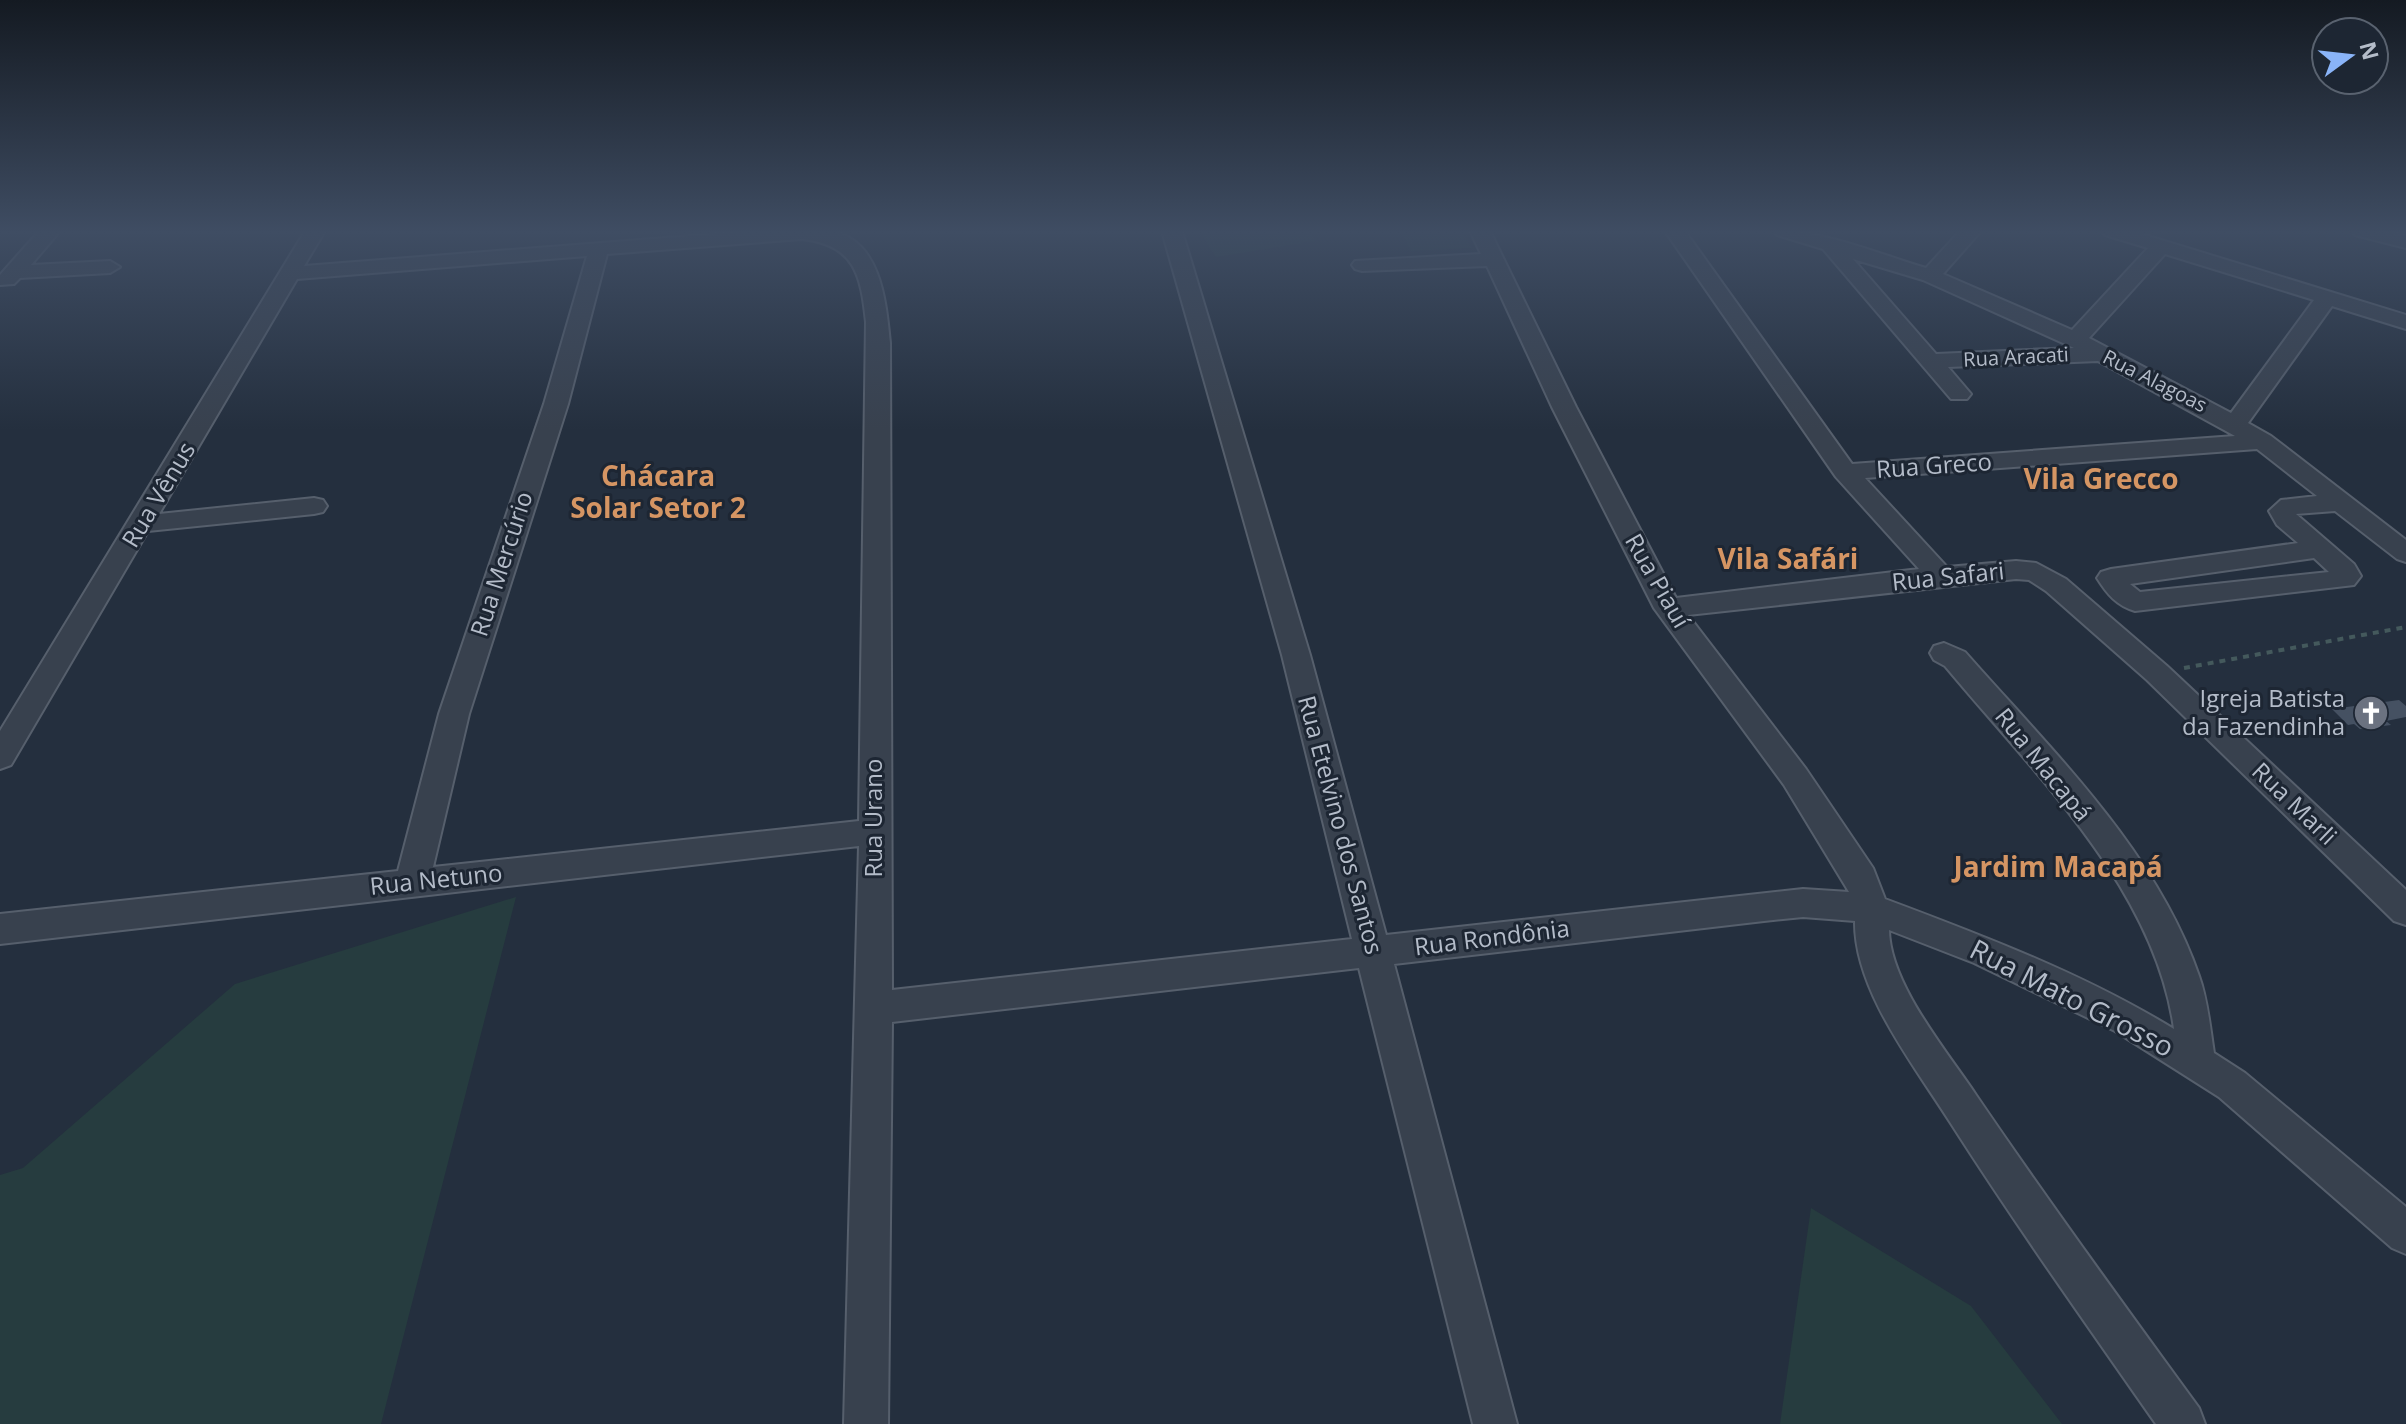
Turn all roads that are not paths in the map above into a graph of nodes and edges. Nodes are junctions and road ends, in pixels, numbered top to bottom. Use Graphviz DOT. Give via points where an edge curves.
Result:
graph roads {
  1 [pos="277,297"];
  2 [pos="585,297"];
  3 [pos="875,297"];
  4 [pos="1191,297"];
  5 [pos="1511,297"];
  6 [pos="1722,297"];
  7 [pos="1875,297"];
  8 [pos="1979,297"];
  9 [pos="2114,297"];
  10 [pos="2327,298"];
  11 [pos="2406,322"];
  12 [pos="2075,340"];
  13 [pos="2101,353"];
  14 [pos="1931,361"];
  15 [pos="1959,394"];
  16 [pos="2236,423"];
  17 [pos="2262,441"];
  18 [pos="1845,472"];
  19 [pos="2342,502"];
  20 [pos="314,506"];
  21 [pos="141,524"];
  22 [pos="2306,551"];
  23 [pos="2406,553"];
  24 [pos="2036,572"];
  25 [pos="1940,576"];
  26 [pos="1668,608"];
  27 [pos="1944,653"];
  28 [pos="0,757"];
  29 [pos="873,832"];
  30 [pos="412,883"];
  31 [pos="1872,908"];
  32 [pos="2406,911"];
  33 [pos="0,929"];
  34 [pos="1373,952"];
  35 [pos="874,1008"];
  36 [pos="2197,1063"];
  37 [pos="2406,1234"];
  38 [pos="866,1424"];
  39 [pos="1495,1424"];
  40 [pos="2183,1424"];
  1 -- 21 [label="street, Rua Vênus"];
  2 -- 30 [label="street, Rua Mercúrio" via="556,404 454,714"];
  3 -- 29 [label="street, Rua Urano" via="879,343"];
  4 -- 34 [label="street, Rua Etelvino dos Santos" via="1296,655"];
  5 -- 26 [label="street, Rua Piauí"];
  6 -- 18 [label="street"];
  7 -- 14 [label="street"];
  8 -- 12 [label="street, Rua Alagoas"];
  9 -- 12 [label="street"];
  10 -- 11 [label="street"];
  10 -- 16 [label="street"];
  12 -- 13 [label="street, Rua Alagoas"];
  13 -- 14 [label="street, Rua Aracati"];
  13 -- 16 [label="street, Rua Alagoas"];
  14 -- 15 [label="street"];
  16 -- 17 [label="street, Rua Alagoas"];
  17 -- 18 [label="street, Rua Greco"];
  17 -- 19 [label="street, Rua Alagoas"];
  18 -- 25 [label="street"];
  19 -- 22 [label="street" via="2282,511 2344,570 2344,579 2135,602 2111,578"];
  19 -- 23 [label="street, Rua Alagoas"];
  20 -- 21 [label="street"];
  21 -- 28 [label="street, Rua Vênus"];
  24 -- 25 [label="street, Rua Safari"];
  24 -- 32 [label="street, Rua Marli" via="2157,673"];
  25 -- 26 [label="street, Rua Safari"];
  26 -- 31 [label="street, Rua Piauí" via="1795,777 1861,878"];
  27 -- 36 [label="street, Rua Macapá" via="1955,659 2122,864 2181,973"];
  29 -- 30 [label="street, Rua Netuno"];
  29 -- 35 [label="street, Rua Urano"];
  30 -- 33 [label="street, Rua Netuno"];
  31 -- 34 [label="street, Rua Rondônia" via="1803,903"];
  31 -- 36 [label="street, Rua Mato Grosso" via="2048,980"];
  31 -- 40 [label="street" via="1872,944 1910,1027 2023,1200"];
  34 -- 35 [label="street, Rua Rondônia"];
  34 -- 39 [label="street, Rua Etelvino dos Santos"];
  35 -- 38 [label="street, Rua Urano"];
  36 -- 37 [label="street, Rua Mato Grosso" via="2274,1119"];
}
